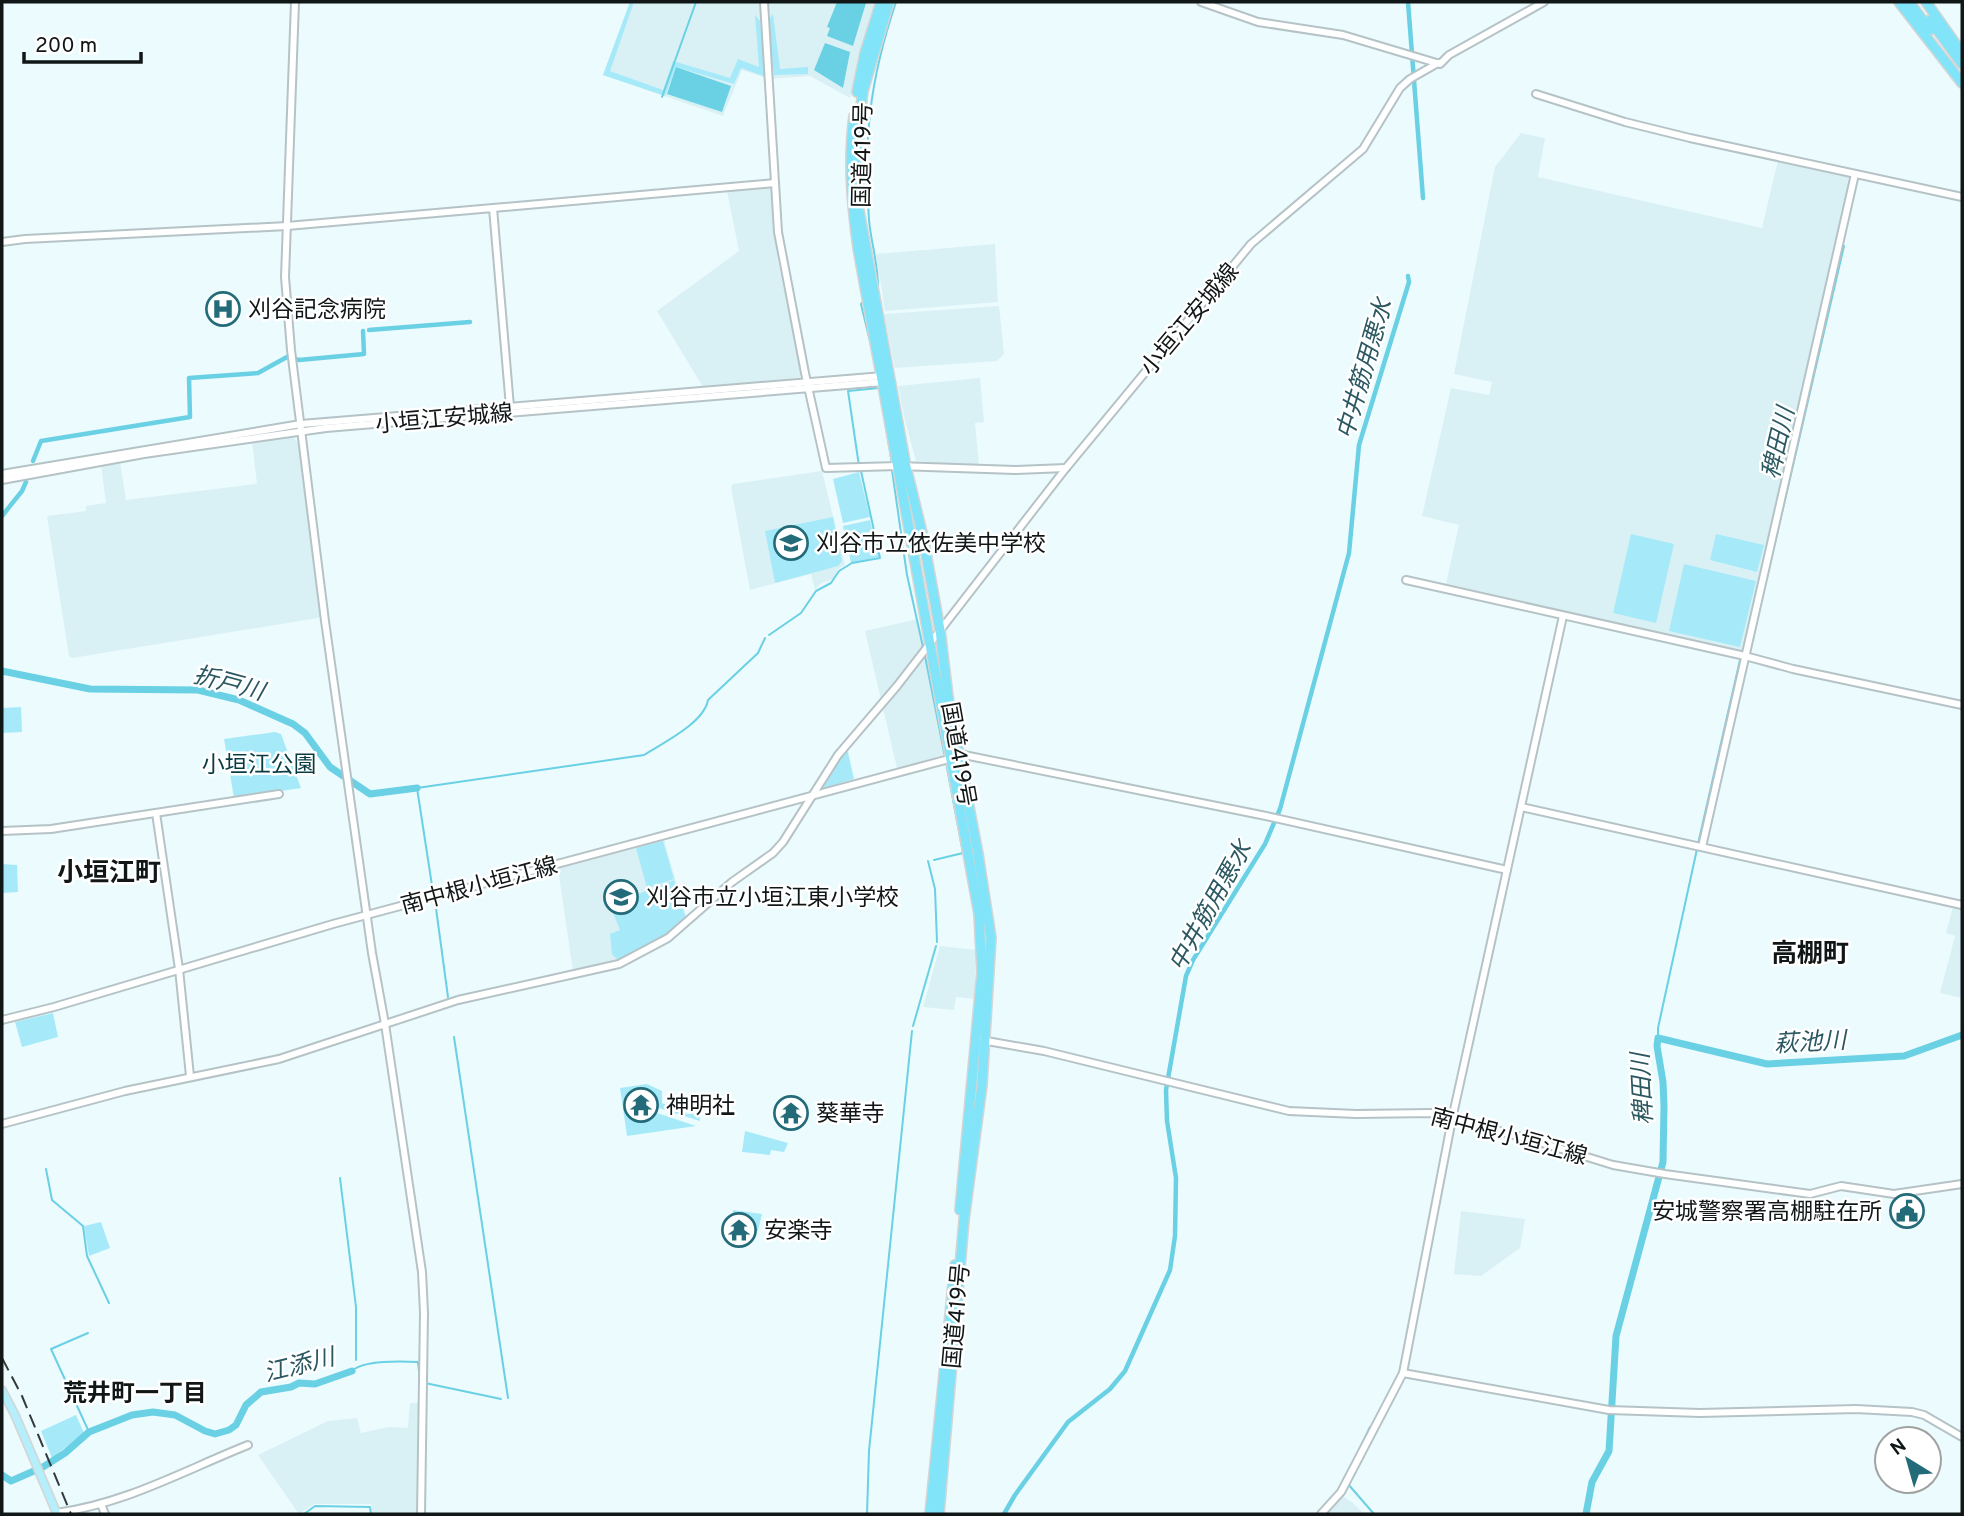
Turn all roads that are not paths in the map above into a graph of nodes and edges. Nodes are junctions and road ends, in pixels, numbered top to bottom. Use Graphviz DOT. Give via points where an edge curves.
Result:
graph roads {
  1 [pos="295,2"];
  2 [pos="764,2"];
  3 [pos="881,2"];
  4 [pos="888,2"];
  5 [pos="1201,2"];
  6 [pos="1544,2"];
  7 [pos="1904,2"];
  8 [pos="1921,2"];
  9 [pos="1962,53"];
  10 [pos="1439,63"];
  11 [pos="1962,64"];
  12 [pos="1962,73"];
  13 [pos="1962,83"];
  14 [pos="1536,94"];
  15 [pos="1855,174"];
  16 [pos="775,183"];
  17 [pos="1962,197"];
  18 [pos="494,208"];
  19 [pos="287,226"];
  20 [pos="2,242"];
  21 [pos="871,296"];
  22 [pos="886,378"];
  23 [pos="808,385"];
  24 [pos="510,407"];
  25 [pos="302,427"];
  26 [pos="902,467"];
  27 [pos="1066,468"];
  28 [pos="2,477"];
  29 [pos="1406,580"];
  30 [pos="1563,616"];
  31 [pos="940,630"];
  32 [pos="929,645"];
  33 [pos="1745,656"];
  34 [pos="1962,705"];
  35 [pos="954,756"];
  36 [pos="279,794"];
  37 [pos="813,795"];
  38 [pos="1521,807"];
  39 [pos="156,813"];
  40 [pos="2,831"];
  41 [pos="1699,846"];
  42 [pos="1507,870"];
  43 [pos="1962,905"];
  44 [pos="367,915"];
  45 [pos="179,969"];
  46 [pos="2,1020"];
  47 [pos="385,1024"];
  48 [pos="980,1040"];
  49 [pos="190,1076"];
  50 [pos="1452,1119"];
  51 [pos="2,1124"];
  52 [pos="1962,1184"];
  53 [pos="1404,1373"];
  54 [pos="2,1390"];
  55 [pos="1962,1437"];
  56 [pos="248,1445"];
  57 [pos="101,1504"];
  58 [pos="57,1514"];
  59 [pos="105,1514"];
  60 [pos="421,1514"];
  61 [pos="930,1514"];
  62 [pos="939,1514"];
  63 [pos="1321,1514"];
  1 -- 19 [label="street"];
  2 -- 16 [label="street"];
  3 -- 21 [label="highway, 国道419号" via="865,53 850,159 852,206"];
  4 -- 21 [label="highway, 国道419号" via="871,56 859,123 858,205"];
  5 -- 10 [label="street" via="1258,22 1343,34"];
  6 -- 10 [label="street, 小垣江安城線"];
  7 -- 12 [label="highway"];
  7 -- 13 [label="highway"];
  8 -- 9 [label="highway"];
  8 -- 11 [label="highway"];
  10 -- 27 [label="street, 小垣江安城線" via="1401,88 1363,149 1251,244"];
  14 -- 15 [label="street" via="1625,122"];
  15 -- 17 [label="street"];
  15 -- 33 [label="street"];
  16 -- 18 [label="street"];
  16 -- 23 [label="street" via="779,240"];
  18 -- 19 [label="street"];
  18 -- 24 [label="street"];
  19 -- 20 [label="street"];
  19 -- 25 [label="street" via="285,288"];
  21 -- 22 [label="highway, 国道419号"];
  22 -- 23 [label="street, 小垣江安城線"];
  22 -- 26 [label="highway, 国道419号"];
  23 -- 24 [label="street, 小垣江安城線"];
  23 -- 25 [label="street, 小垣江安城線"];
  23 -- 26 [label="street" via="826,468"];
  24 -- 25 [label="street, 小垣江安城線"];
  25 -- 28 [label="street, 小垣江安城線"];
  25 -- 44 [label="street"];
  26 -- 27 [label="street"];
  26 -- 31 [label="highway, 国道419号" via="923,537"];
  26 -- 32 [label="highway, 国道419号"];
  27 -- 31 [label="street, 小垣江安城線"];
  29 -- 30 [label="street"];
  30 -- 33 [label="street"];
  30 -- 38 [label="street"];
  31 -- 32 [label="street, 小垣江安城線"];
  31 -- 35 [label="highway, 国道419号"];
  32 -- 35 [label="highway, 国道419号"];
  32 -- 37 [label="street, 小垣江安城線" via="838,755"];
  33 -- 34 [label="street"];
  33 -- 41 [label="street"];
  35 -- 37 [label="street, 南中根小垣江線"];
  35 -- 42 [label="street"];
  35 -- 48 [label="highway, 国道419号" via="979,914"];
  36 -- 39 [label="street"];
  37 -- 44 [label="street, 南中根小垣江線"];
  37 -- 47 [label="street, 小垣江安城線" via="773,853 654,947 607,968 469,997"];
  38 -- 41 [label="street"];
  38 -- 42 [label="street"];
  39 -- 40 [label="street" via="51,829"];
  39 -- 45 [label="street"];
  41 -- 43 [label="street"];
  42 -- 50 [label="street"];
  44 -- 45 [label="street, 南中根小垣江線"];
  44 -- 47 [label="street"];
  45 -- 46 [label="street, 南中根小垣江線"];
  45 -- 49 [label="street"];
  47 -- 49 [label="street, 小垣江安城線" via="279,1059"];
  47 -- 60 [label="street" via="422,1272"];
  48 -- 50 [label="street, 南中根小垣江線" via="1044,1051 1289,1111 1415,1112"];
  48 -- 61 [label="highway, 国道419号"];
  48 -- 62 [label="highway, 国道419号" via="982,1085 964,1220"];
  49 -- 51 [label="street, 小垣江安城線"];
  50 -- 52 [label="street, 南中根小垣江線" via="1613,1165 1810,1194 1841,1186 1894,1194"];
  50 -- 53 [label="street"];
  53 -- 55 [label="street" via="1611,1410 1912,1412"];
  53 -- 63 [label="street" via="1341,1492"];
  54 -- 58 [label="main road"];
  56 -- 57 [label="street"];
  57 -- 58 [label="street"];
  57 -- 59 [label="street"];
}
